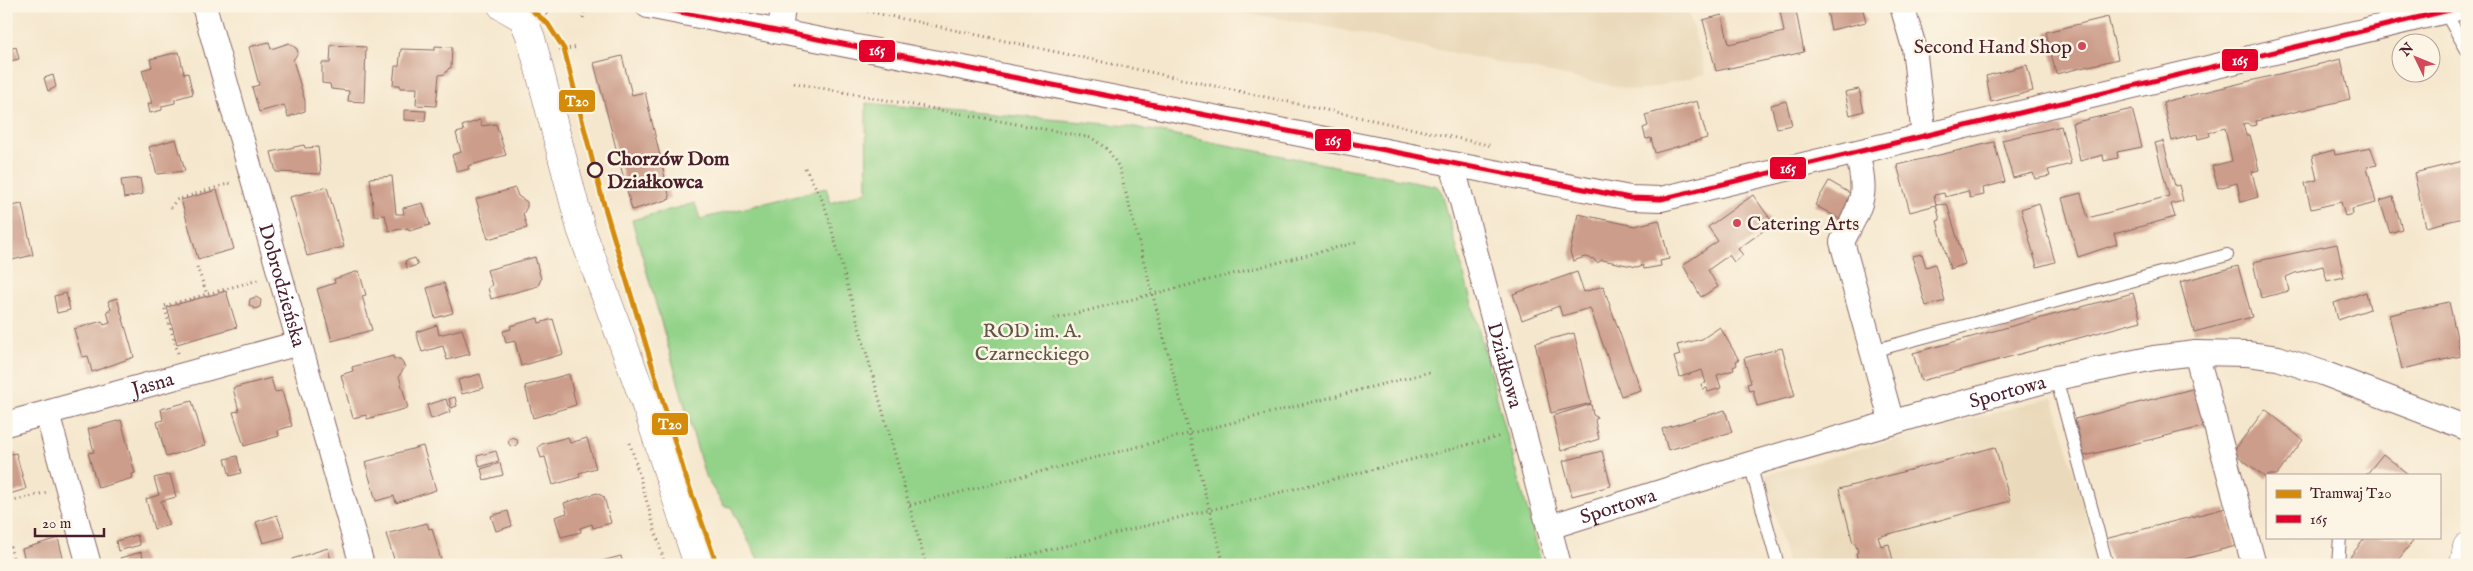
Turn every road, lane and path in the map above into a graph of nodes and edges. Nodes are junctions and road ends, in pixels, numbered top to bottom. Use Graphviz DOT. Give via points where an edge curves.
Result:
graph roads {
  1 [pos="204,6"];
  2 [pos="586,6"];
  3 [pos="648,6"];
  4 [pos="783,6"];
  5 [pos="843,6"];
  6 [pos="1902,6"];
  7 [pos="2456,9"];
  8 [pos="521,10"];
  9 [pos="583,18"];
  10 [pos="780,32"];
  11 [pos="578,47"];
  12 [pos="560,49"];
  13 [pos="2467,50"];
  14 [pos="794,83"];
  15 [pos="1924,137"];
  16 [pos="1499,147"];
  17 [pos="1857,153"];
  18 [pos="1452,164"];
  19 [pos="805,168"];
  20 [pos="232,183"];
  21 [pos="171,208"];
  22 [pos="1359,242"];
  23 [pos="2227,255"];
  24 [pos="197,267"];
  25 [pos="261,279"];
  26 [pos="1151,293"];
  27 [pos="207,294"];
  28 [pos="1054,319"];
  29 [pos="299,343"];
  30 [pos="1872,351"];
  31 [pos="2196,353"];
  32 [pos="180,362"];
  33 [pos="1430,372"];
  34 [pos="2056,378"];
  35 [pos="47,413"];
  36 [pos="1892,423"];
  37 [pos="6,424"];
  38 [pos="2467,428"];
  39 [pos="1189,436"];
  40 [pos="1502,436"];
  41 [pos="1750,464"];
  42 [pos="67,487"];
  43 [pos="6,503"];
  44 [pos="910,505"];
  45 [pos="1210,509"];
  46 [pos="1549,527"];
  47 [pos="6,532"];
  48 [pos="2340,538"];
  49 [pos="2467,547"];
  50 [pos="15,565"];
  51 [pos="89,565"];
  52 [pos="362,565"];
  53 [pos="698,565"];
  54 [pos="926,565"];
  55 [pos="988,565"];
  56 [pos="1224,565"];
  57 [pos="1559,565"];
  58 [pos="1778,565"];
  59 [pos="2107,565"];
  60 [pos="2254,565"];
  61 [pos="2338,565"];
  62 [pos="2464,565"];
  1 -- 29 [label="street, Dobrodzieńska"];
  2 -- 9 [label="path"];
  3 -- 10 [label="street"];
  4 -- 10 [label="street"];
  5 -- 16 [label="path"];
  6 -- 15 [label="street" via="1914,47"];
  7 -- 13 [label="lane"];
  7 -- 15 [label="street"];
  8 -- 53 [label="street" via="581,229 649,414"];
  10 -- 18 [label="street"];
  11 -- 12 [label="path"];
  14 -- 26 [label="path" via="1092,138 1108,150 1119,167"];
  15 -- 17 [label="street"];
  17 -- 18 [label="street" via="1661,199 1630,198"];
  17 -- 30 [label="street" via="1863,175 1863,200 1842,242"];
  18 -- 46 [label="street, Działkowa"];
  19 -- 44 [label="path" via="822,197 827,213"];
  20 -- 21 [label="path" via="176,200"];
  22 -- 26 [label="path"];
  23 -- 30 [label="lane"];
  24 -- 27 [label="path"];
  25 -- 27 [label="path"];
  26 -- 28 [label="path"];
  26 -- 39 [label="path"];
  27 -- 32 [label="path" via="164,306"];
  29 -- 35 [label="street, Jasna"];
  29 -- 52 [label="street, Dobrodzieńska"];
  30 -- 36 [label="street"];
  31 -- 34 [label="street, Sportowa"];
  31 -- 38 [label="street, Sportowa" via="2278,358"];
  31 -- 60 [label="street"];
  33 -- 39 [label="path"];
  34 -- 36 [label="street, Sportowa"];
  34 -- 59 [label="lane"];
  35 -- 37 [label="street, Jasna"];
  35 -- 42 [label="street"];
  36 -- 41 [label="street, Sportowa"];
  39 -- 44 [label="path"];
  39 -- 45 [label="path"];
  40 -- 45 [label="path"];
  41 -- 46 [label="street, Sportowa"];
  41 -- 58 [label="lane"];
  42 -- 43 [label="path"];
  42 -- 51 [label="street"];
  44 -- 54 [label="path"];
  45 -- 55 [label="path"];
  45 -- 56 [label="path"];
  46 -- 57 [label="street, Działkowa"];
  47 -- 50 [label="path"];
  48 -- 61 [label="lane"];
  49 -- 62 [label="street"];
}
